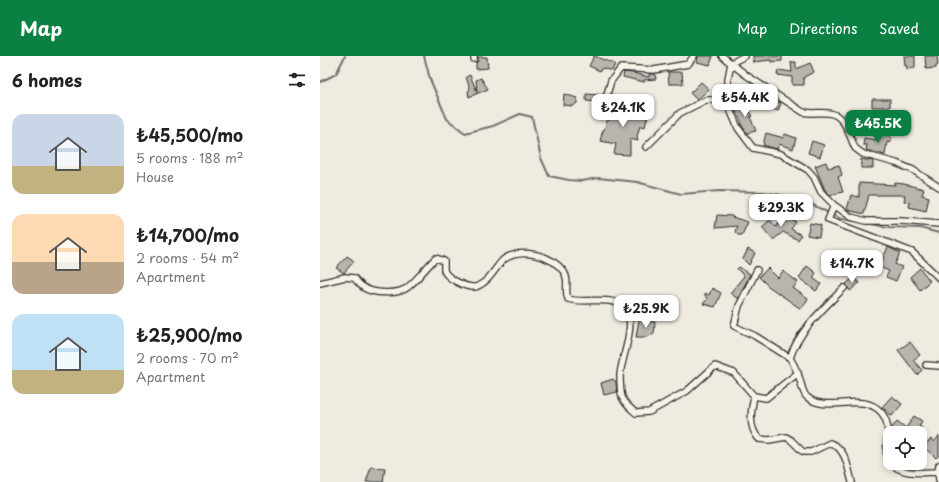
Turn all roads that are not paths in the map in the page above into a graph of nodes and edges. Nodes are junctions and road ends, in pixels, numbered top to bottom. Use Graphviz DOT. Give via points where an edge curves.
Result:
graph roads {
  1 [pos="694,56"];
  2 [pos="722,56"];
  3 [pos="745,56"];
  4 [pos="731,63"];
  5 [pos="607,94"];
  6 [pos="729,100"];
  7 [pos="646,146"];
  8 [pos="939,187"];
  9 [pos="834,205"];
  10 [pos="939,224"];
  11 [pos="757,270"];
  12 [pos="939,278"];
  13 [pos="320,283"];
  14 [pos="844,288"];
  15 [pos="790,358"];
  16 [pos="926,365"];
  17 [pos="939,366"];
  18 [pos="798,373"];
  19 [pos="754,396"];
  20 [pos="888,426"];
  21 [pos="939,465"];
  22 [pos="900,470"];
  23 [pos="938,472"];
  24 [pos="939,480"];
  25 [pos="852,482"];
  1 -- 5 [label="street" via="688,64 654,70 621,68 611,81"];
  2 -- 4 [label="street"];
  3 -- 4 [label="street"];
  4 -- 6 [label="street" via="728,79"];
  4 -- 8 [label="street" via="803,112 829,112 839,116 858,151 913,170"];
  6 -- 7 [label="street" via="706,100 680,113"];
  6 -- 9 [label="street" via="728,104 738,128 753,148 781,154 808,170 821,192"];
  9 -- 10 [label="street" via="858,219"];
  9 -- 12 [label="street" via="828,220 912,252"];
  11 -- 15 [label="street" via="739,306 734,326"];
  13 -- 19 [label="street" via="345,277 354,278 364,288 376,292 399,291 407,289 436,258 444,261 444,271 448,277 466,286 475,287 484,282 502,261 510,256 542,256 557,265 564,273 567,281 565,294 568,299 612,301 626,310 630,327 620,375 622,397 636,413 649,412 687,391 716,366 734,373"];
  14 -- 15 [label="street" via="806,328"];
  15 -- 18 [label="street"];
  16 -- 17 [label="street"];
  18 -- 19 [label="street" via="766,398"];
  18 -- 20 [label="street" via="806,396 812,400 822,403 859,402 869,405 879,411"];
  19 -- 25 [label="street" via="750,411 753,433 759,440 786,437 805,452 811,452 830,443 834,444 843,452"];
  21 -- 23 [label="street"];
  22 -- 23 [label="street"];
  23 -- 24 [label="street"];
}
